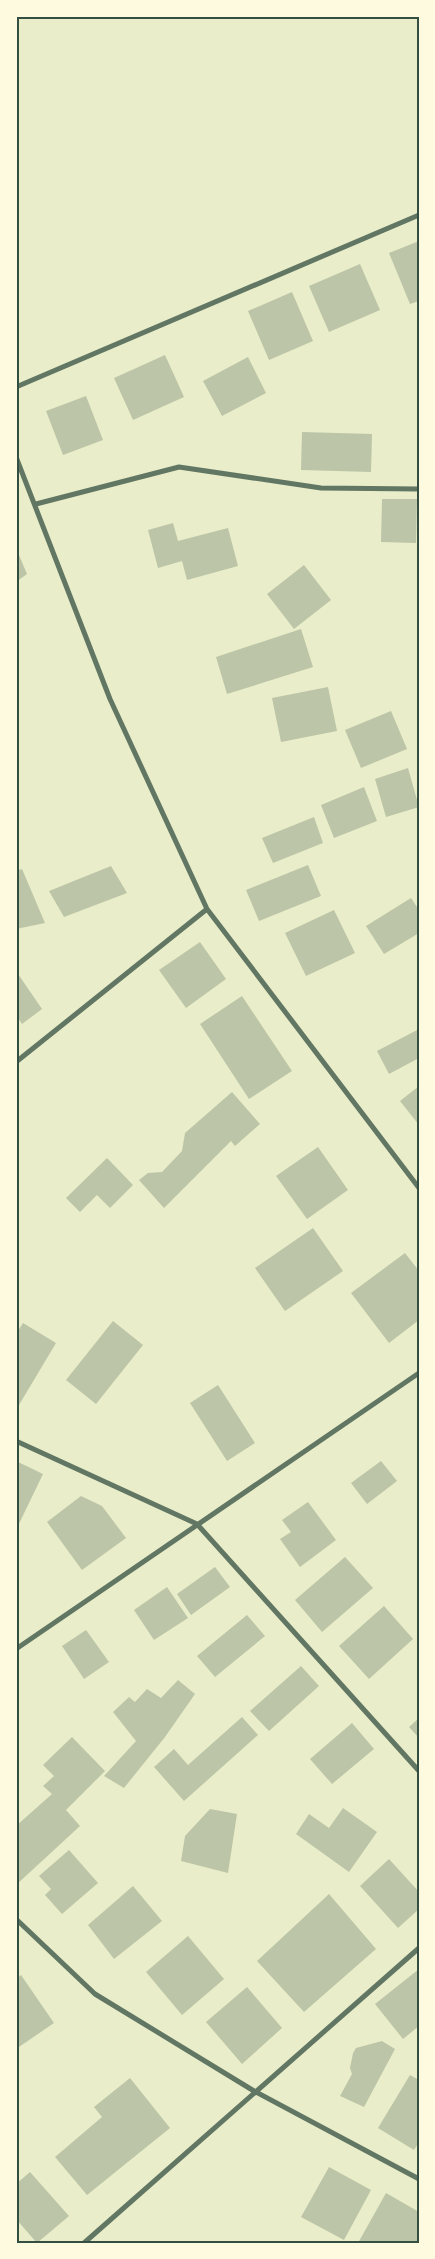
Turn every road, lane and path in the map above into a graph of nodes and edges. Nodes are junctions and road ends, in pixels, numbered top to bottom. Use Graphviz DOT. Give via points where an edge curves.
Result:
graph roads {
  1 [pos="419,215"];
  2 [pos="16,387"];
  3 [pos="16,457"];
  4 [pos="419,489"];
  5 [pos="36,504"];
  6 [pos="207,909"];
  7 [pos="16,1062"];
  8 [pos="419,1188"];
  9 [pos="419,1373"];
  10 [pos="16,1441"];
  11 [pos="197,1524"];
  12 [pos="16,1649"];
  13 [pos="419,1771"];
  14 [pos="16,1919"];
  15 [pos="419,1948"];
  16 [pos="254,2091"];
  17 [pos="419,2179"];
  18 [pos="84,2243"];
  1 -- 2 [label="street"];
  3 -- 5 [label="street"];
  4 -- 5 [label="street" via="321,488 179,467"];
  5 -- 6 [label="street" via="110,699"];
  6 -- 7 [label="street"];
  6 -- 8 [label="street"];
  9 -- 11 [label="street"];
  10 -- 11 [label="street"];
  11 -- 12 [label="street"];
  11 -- 13 [label="street"];
  14 -- 16 [label="street" via="95,1994"];
  15 -- 16 [label="street"];
  16 -- 17 [label="street"];
  16 -- 18 [label="street"];
}
